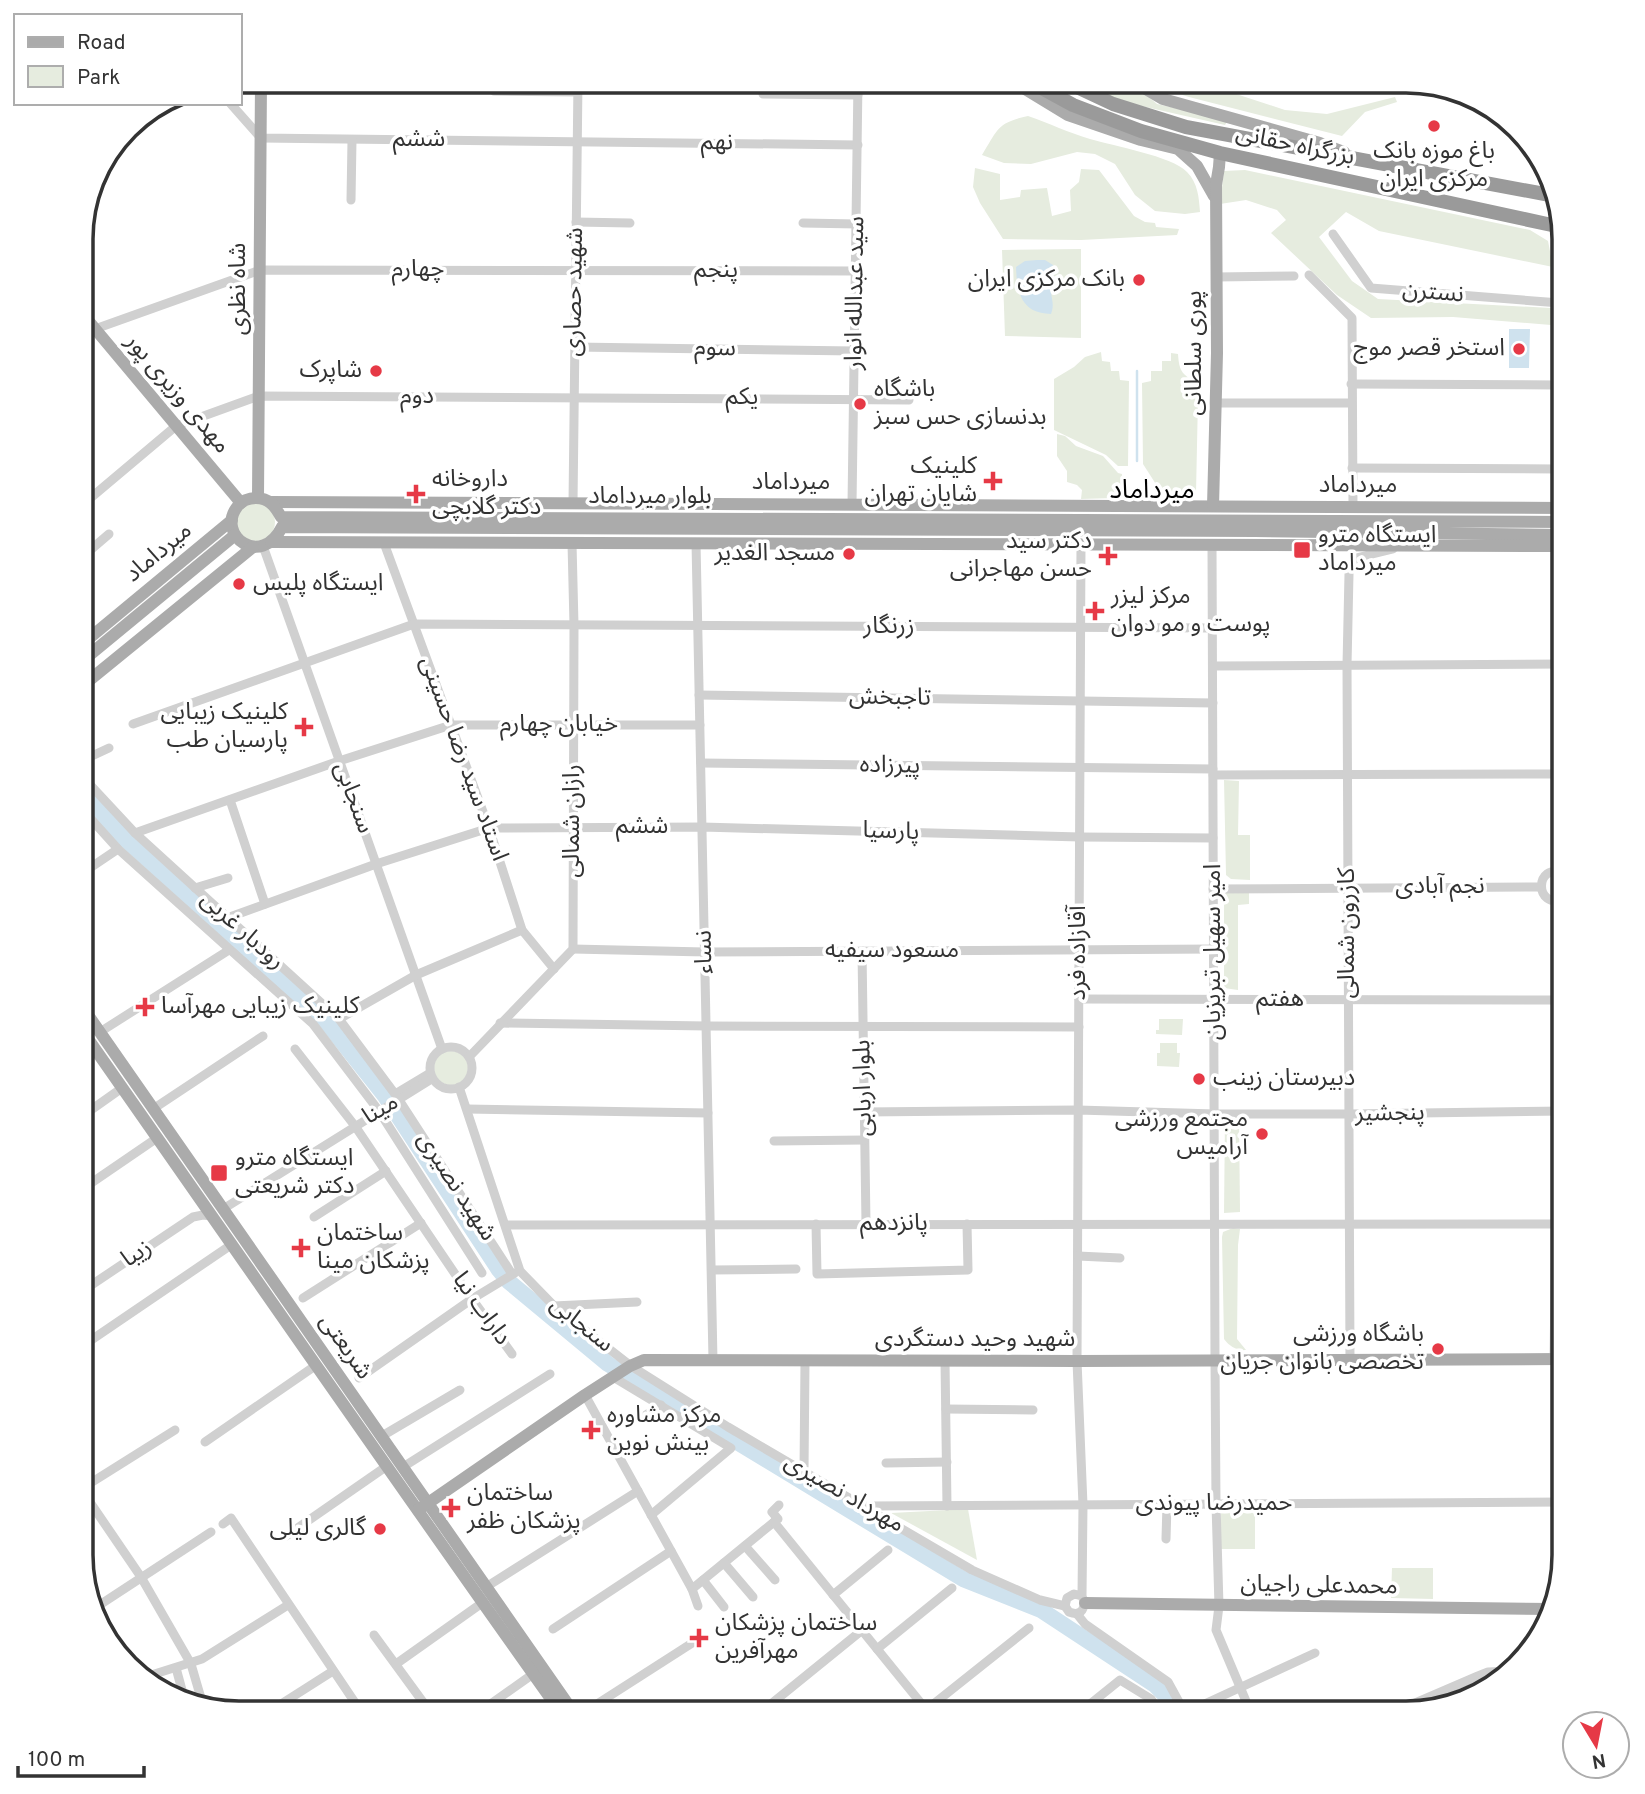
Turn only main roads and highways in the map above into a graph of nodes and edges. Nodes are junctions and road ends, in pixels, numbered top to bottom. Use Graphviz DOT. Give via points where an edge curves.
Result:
graph roads {
  1 [pos="261,93"];
  2 [pos="1031,93"];
  3 [pos="1051,93"];
  4 [pos="1090,93"];
  5 [pos="1153,93"];
  6 [pos="1220,153"];
  7 [pos="1374,163"];
  8 [pos="1546,194"];
  9 [pos="1216,199"];
  10 [pos="1551,225"];
  11 [pos="93,327"];
  12 [pos="264,500"];
  13 [pos="241,503"];
  14 [pos="1213,506"];
  15 [pos="1552,508"];
  16 [pos="232,520"];
  17 [pos="281,522"];
  18 [pos="1552,522"];
  19 [pos="986,530"];
  20 [pos="235,535"];
  21 [pos="1526,535"];
  22 [pos="1552,540"];
  23 [pos="1552,542"];
  24 [pos="1011,544"];
  25 [pos="262,545"];
  26 [pos="1488,545"];
  27 [pos="188,573"];
  28 [pos="203,587"];
  29 [pos="93,635"];
  30 [pos="99,647"];
  31 [pos="93,650"];
  32 [pos="93,652"];
  33 [pos="93,677"];
  34 [pos="93,1022"];
  35 [pos="93,1046"];
  36 [pos="218,1212"];
  37 [pos="1552,1359"];
  38 [pos="357,1401"];
  39 [pos="345,1408"];
  40 [pos="423,1502"];
  41 [pos="1082,1605"];
  42 [pos="1219,1609"];
  43 [pos="1542,1609"];
  44 [pos="1539,1615"];
  45 [pos="552,1701"];
  46 [pos="566,1701"];
  1 -- 12 [label="main road, شاه نظری" via="259,396"];
  2 -- 9 [label="main road" via="1068,116 1178,149 1197,166"];
  3 -- 6 [label="highway, بزرگراه حقانی" via="1141,131"];
  4 -- 7 [label="highway, بزرگراه حقانی" via="1186,127"];
  5 -- 7 [label="main road"];
  6 -- 9 [label="main road, پوری سلطانی"];
  6 -- 10 [label="highway, بزرگراه حقانی"];
  7 -- 8 [label="highway, بزرگراه حقانی"];
  9 -- 14 [label="main road, پوری سلطانی"];
  11 -- 13 [label="main road, مهدی وزیری پور"];
  12 -- 13 [label="main road" via="252,498"];
  12 -- 14 [label="main road, میرداماد"];
  12 -- 17 [label="main road" via="276,507"];
  13 -- 16 [label="main road"];
  14 -- 15 [label="main road, میرداماد"];
  16 -- 20 [label="main road"];
  16 -- 29 [label="main road, میرداماد"];
  17 -- 18 [label="main road, بلوار میرداماد"];
  17 -- 19 [label="main road, بلوار میرداماد"];
  17 -- 25 [label="main road"];
  19 -- 21 [label="main road, بلوار میرداماد"];
  19 -- 24 [label="main road"];
  20 -- 25 [label="main road" via="244,544"];
  20 -- 27 [label="main road"];
  21 -- 22 [label="main road, بلوار میرداماد"];
  21 -- 26 [label="main road"];
  23 -- 26 [label="main road"];
  24 -- 25 [label="main road"];
  24 -- 26 [label="main road"];
  25 -- 28 [label="main road"];
  27 -- 28 [label="main road" via="208,568"];
  27 -- 30 [label="main road"];
  28 -- 33 [label="main road"];
  30 -- 31 [label="main road"];
  30 -- 32 [label="main road"];
  34 -- 36 [label="main road, شریعتی"];
  35 -- 36 [label="main road" via="157,1138"];
  36 -- 38 [label="main road, شریعتی"];
  36 -- 39 [label="main road, شریعتی" via="231,1245"];
  37 -- 40 [label="main road, شهید وحید دستگردی" via="644,1360"];
  38 -- 39 [label="main road"];
  38 -- 40 [label="main road, شریعتی"];
  39 -- 40 [label="main road, شریعتی" via="387,1466"];
  40 -- 45 [label="main road, شریعتی" via="482,1603"];
  40 -- 46 [label="main road, شریعتی"];
  41 -- 42 [label="main road, محمدعلی راجیان"];
  42 -- 43 [label="main road, محمدعلی راجیان"];
  42 -- 44 [label="main road, محمدعلی راجیان"];
}
